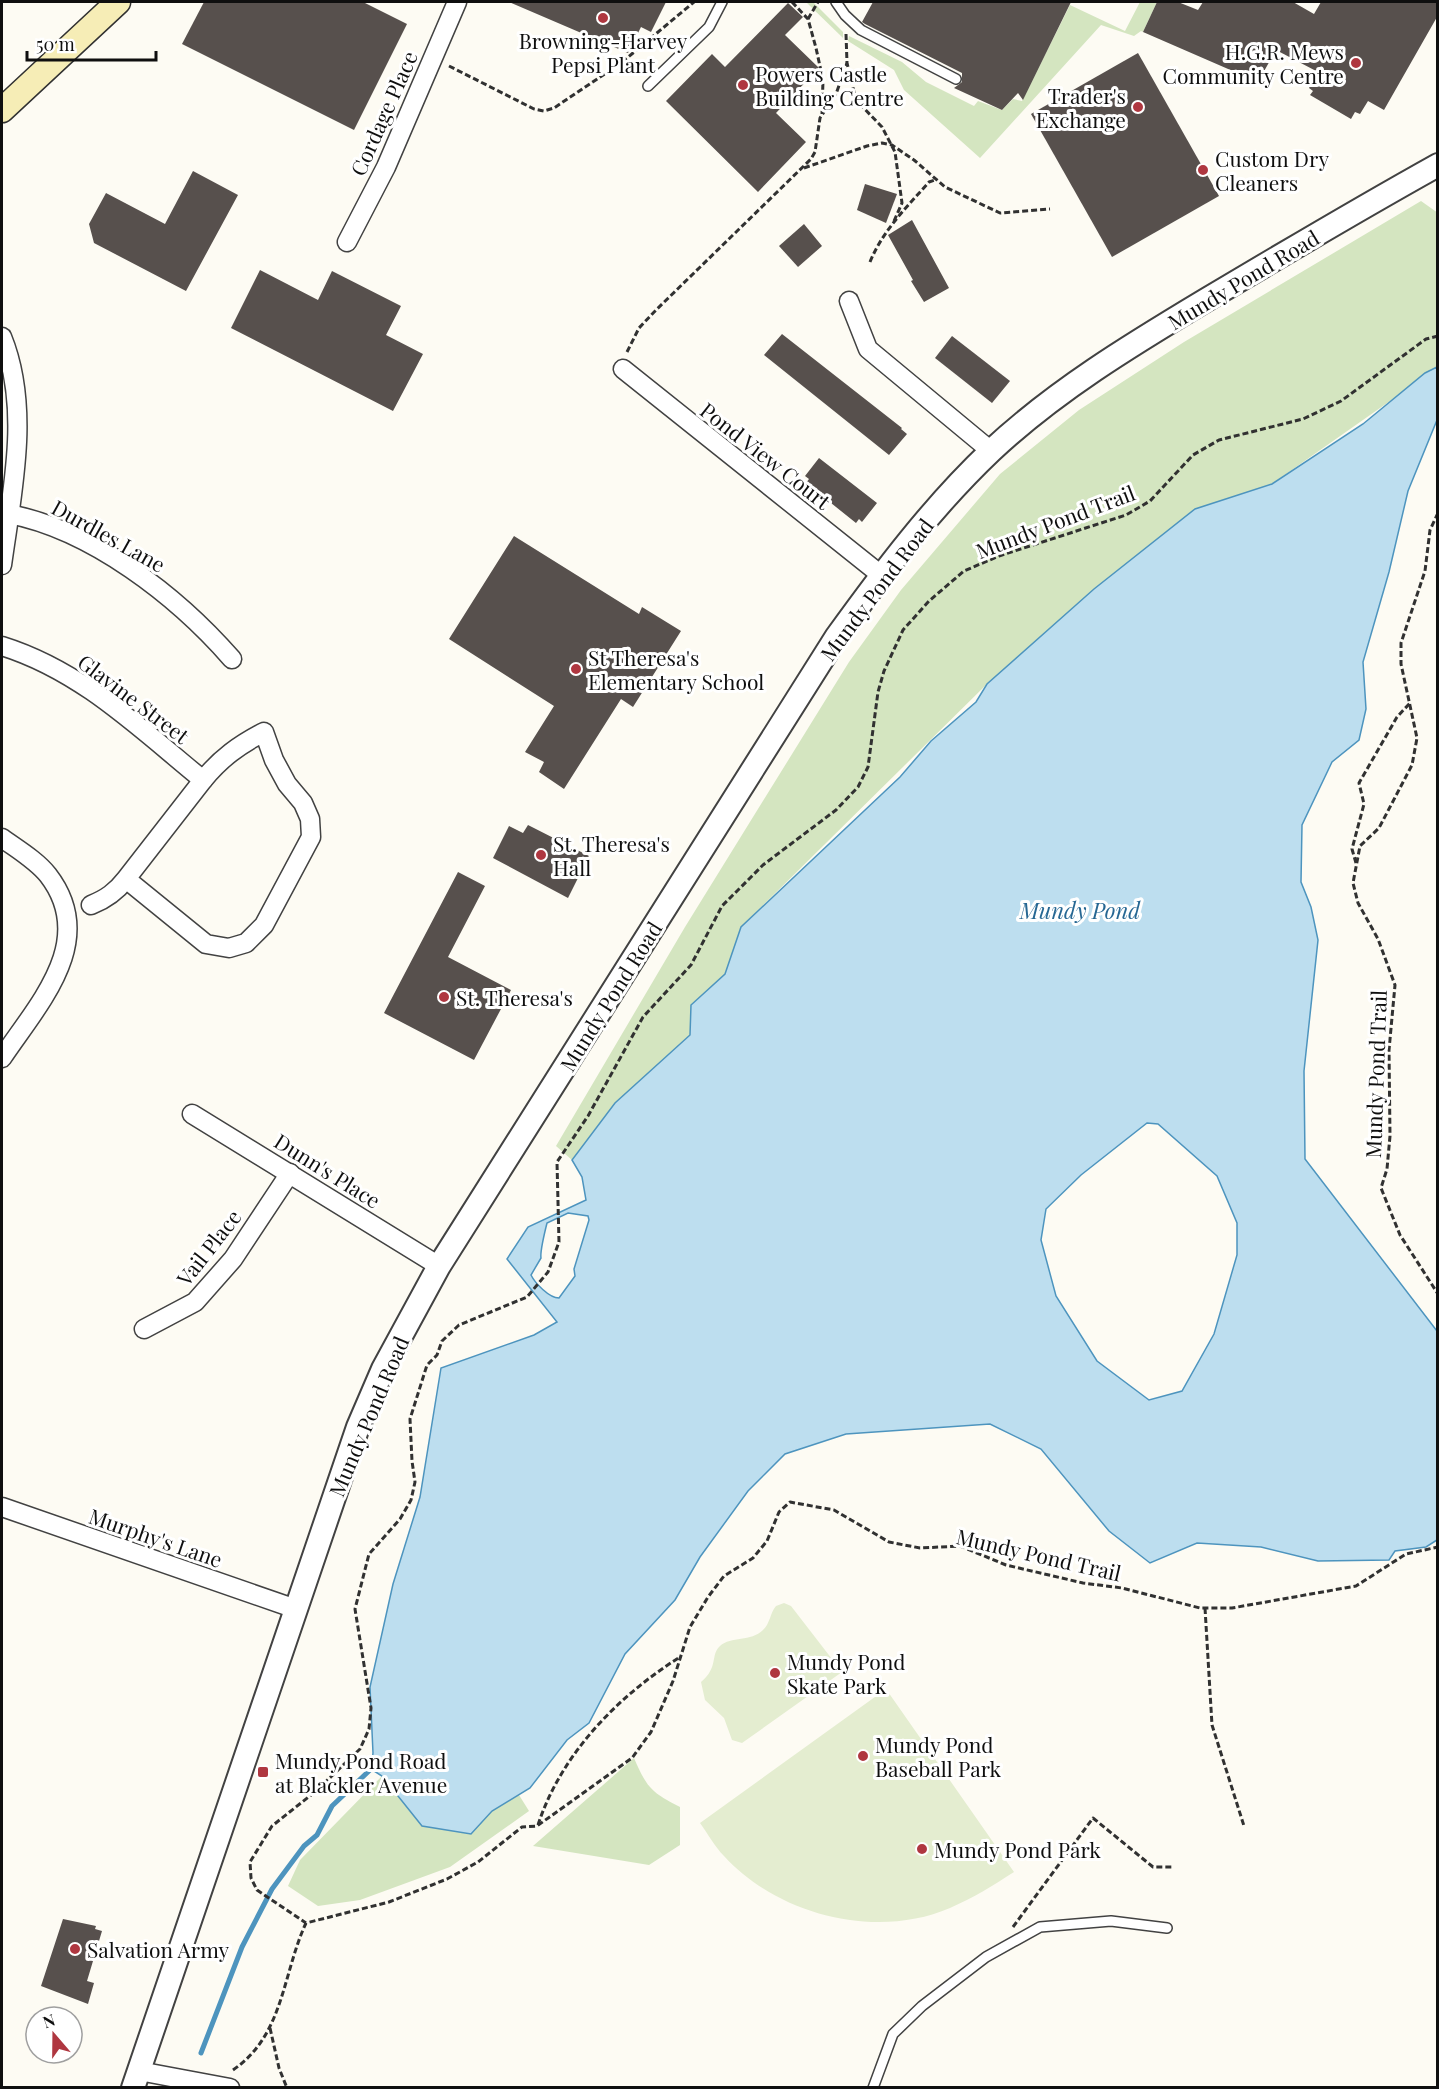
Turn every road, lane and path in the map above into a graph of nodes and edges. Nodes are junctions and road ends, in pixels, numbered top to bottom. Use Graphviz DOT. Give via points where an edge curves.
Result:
graph roads {
  1 [pos="118,2"];
  2 [pos="457,2"];
  3 [pos="694,2"];
  4 [pos="722,2"];
  5 [pos="792,2"];
  6 [pos="818,2"];
  7 [pos="836,2"];
  8 [pos="808,19"];
  9 [pos="849,20"];
  10 [pos="431,58"];
  11 [pos="847,63"];
  12 [pos="956,79"];
  13 [pos="648,86"];
  14 [pos="2,110"];
  15 [pos="822,114"];
  16 [pos="892,145"];
  17 [pos="1437,165"];
  18 [pos="802,169"];
  19 [pos="925,170"];
  20 [pos="935,180"];
  21 [pos="929,182"];
  22 [pos="1050,209"];
  23 [pos="894,221"];
  24 [pos="347,242"];
  25 [pos="870,262"];
  26 [pos="849,301"];
  27 [pos="1437,336"];
  28 [pos="2,337"];
  29 [pos="623,369"];
  30 [pos="991,452"];
  31 [pos="1437,513"];
  32 [pos="9,514"];
  33 [pos="2,565"];
  34 [pos="881,575"];
  35 [pos="2,646"];
  36 [pos="232,658"];
  37 [pos="1410,703"];
  38 [pos="202,780"];
  39 [pos="2,838"];
  40 [pos="1356,865"];
  41 [pos="126,879"];
  42 [pos="91,905"];
  43 [pos="2,1058"];
  44 [pos="192,1114"];
  45 [pos="290,1173"];
  46 [pos="439,1266"];
  47 [pos="1437,1294"];
  48 [pos="144,1329"];
  49 [pos="2,1507"];
  50 [pos="1437,1546"];
  51 [pos="1205,1608"];
  52 [pos="296,1609"];
  53 [pos="680,1658"];
  54 [pos="537,1826"];
  55 [pos="1244,1826"];
  56 [pos="1172,1867"];
  57 [pos="306,1923"];
  58 [pos="1167,1928"];
  59 [pos="995,1952"];
  60 [pos="269,2027"];
  61 [pos="136,2079"];
  62 [pos="222,2085"];
  63 [pos="287,2088"];
  64 [pos="873,2088"];
  1 -- 14 [label="main road"];
  2 -- 10 [label="street, Cordage Place"];
  3 -- 10 [label="path" via="621,63 544,111"];
  4 -- 13 [label="lane" via="708,27"];
  5 -- 8 [label="path"];
  6 -- 8 [label="path"];
  7 -- 9 [label="lane"];
  8 -- 15 [label="path" via="823,80"];
  9 -- 11 [label="path"];
  9 -- 12 [label="lane"];
  10 -- 24 [label="street, Cordage Place" via="386,167"];
  11 -- 15 [label="path" via="836,94"];
  11 -- 16 [label="path" via="856,100 882,127"];
  15 -- 18 [label="path" via="815,152"];
  16 -- 18 [label="path" via="867,146"];
  16 -- 19 [label="path"];
  16 -- 23 [label="path" via="902,202"];
  17 -- 30 [label="street, Mundy Pond Road" via="1149,335 1050,402"];
  18 -- 29 [label="path" via="639,328 630,342"];
  19 -- 20 [label="path"];
  19 -- 21 [label="path"];
  20 -- 21 [label="path"];
  20 -- 22 [label="path" via="1004,214"];
  21 -- 23 [label="path"];
  23 -- 25 [label="path"];
  26 -- 30 [label="street" via="868,349"];
  27 -- 57 [label="path, Mundy Pond Trail" via="1426,339 1332,405 1303,418 1219,440 1193,455 1150,501 1126,514 964,571 903,630 884,671 868,767 858,787 836,810 763,865 722,906 691,965 643,1017 588,1116 557,1162 558,1250 544,1278 527,1297 459,1325 442,1341 437,1355 427,1365 410,1419 415,1482 411,1500 369,1554 355,1609 371,1708 369,1729 360,1749 272,1827 249,1868 257,1890"];
  28 -- 32 [label="street" via="17,402"];
  29 -- 34 [label="street, Pond View Court"];
  30 -- 34 [label="street, Mundy Pond Road" via="942,501"];
  31 -- 37 [label="path, Mundy Pond Trail" via="1430,530 1425,571 1401,644 1401,664"];
  32 -- 33 [label="street"];
  32 -- 36 [label="street, Durdles Lane" via="34,519 128,567 178,603"];
  34 -- 46 [label="street, Mundy Pond Road" via="837,636"];
  35 -- 38 [label="street, Glavine Street" via="61,670 89,687"];
  37 -- 40 [label="path, Mundy Pond Trail" via="1417,738 1412,765 1379,828 1360,846"];
  37 -- 40 [label="path" via="1397,717 1359,783 1364,804 1352,849"];
  38 -- 41 [label="street"];
  38 -- 41 [label="street" via="232,750 264,732 278,768 310,819 311,837 264,925 246,943 228,948 206,944"];
  39 -- 43 [label="street" via="47,874 60,893 69,936 53,982"];
  40 -- 47 [label="path, Mundy Pond Trail" via="1353,883 1358,903 1378,939 1395,985 1389,1050 1390,1136 1381,1188 1400,1235"];
  41 -- 42 [label="street" via="111,895"];
  44 -- 45 [label="street, Dunn's Place"];
  45 -- 46 [label="street, Dunn's Place"];
  45 -- 48 [label="street, Vail Place" via="233,1259 195,1302"];
  46 -- 52 [label="street, Mundy Pond Road" via="383,1369 358,1427"];
  49 -- 52 [label="street, Murphy's Lane"];
  50 -- 51 [label="path, Mundy Pond Trail" via="1406,1554 1356,1586 1275,1602"];
  51 -- 53 [label="path, Mundy Pond Trail" via="1006,1565 960,1546 920,1548 889,1542 834,1510 800,1501 790,1502 779,1512 767,1541 753,1558 724,1576 690,1627"];
  51 -- 55 [label="path" via="1212,1725"];
  52 -- 61 [label="street, Mundy Pond Road"];
  53 -- 54 [label="path" via="623,1699 589,1736 546,1800"];
  53 -- 54 [label="path, Mundy Pond Trail" via="651,1732 632,1758"];
  54 -- 57 [label="path, Mundy Pond Trail" via="522,1827 478,1862 431,1887"];
  56 -- 59 [label="path" via="1153,1867 1093,1818"];
  57 -- 60 [label="path" via="281,2004"];
  58 -- 59 [label="lane" via="1111,1921 1040,1927"];
  59 -- 64 [label="lane" via="936,1993 893,2034"];
  60 -- 62 [label="path" via="249,2059"];
  60 -- 63 [label="path"];
  61 -- 62 [label="street"];
}
